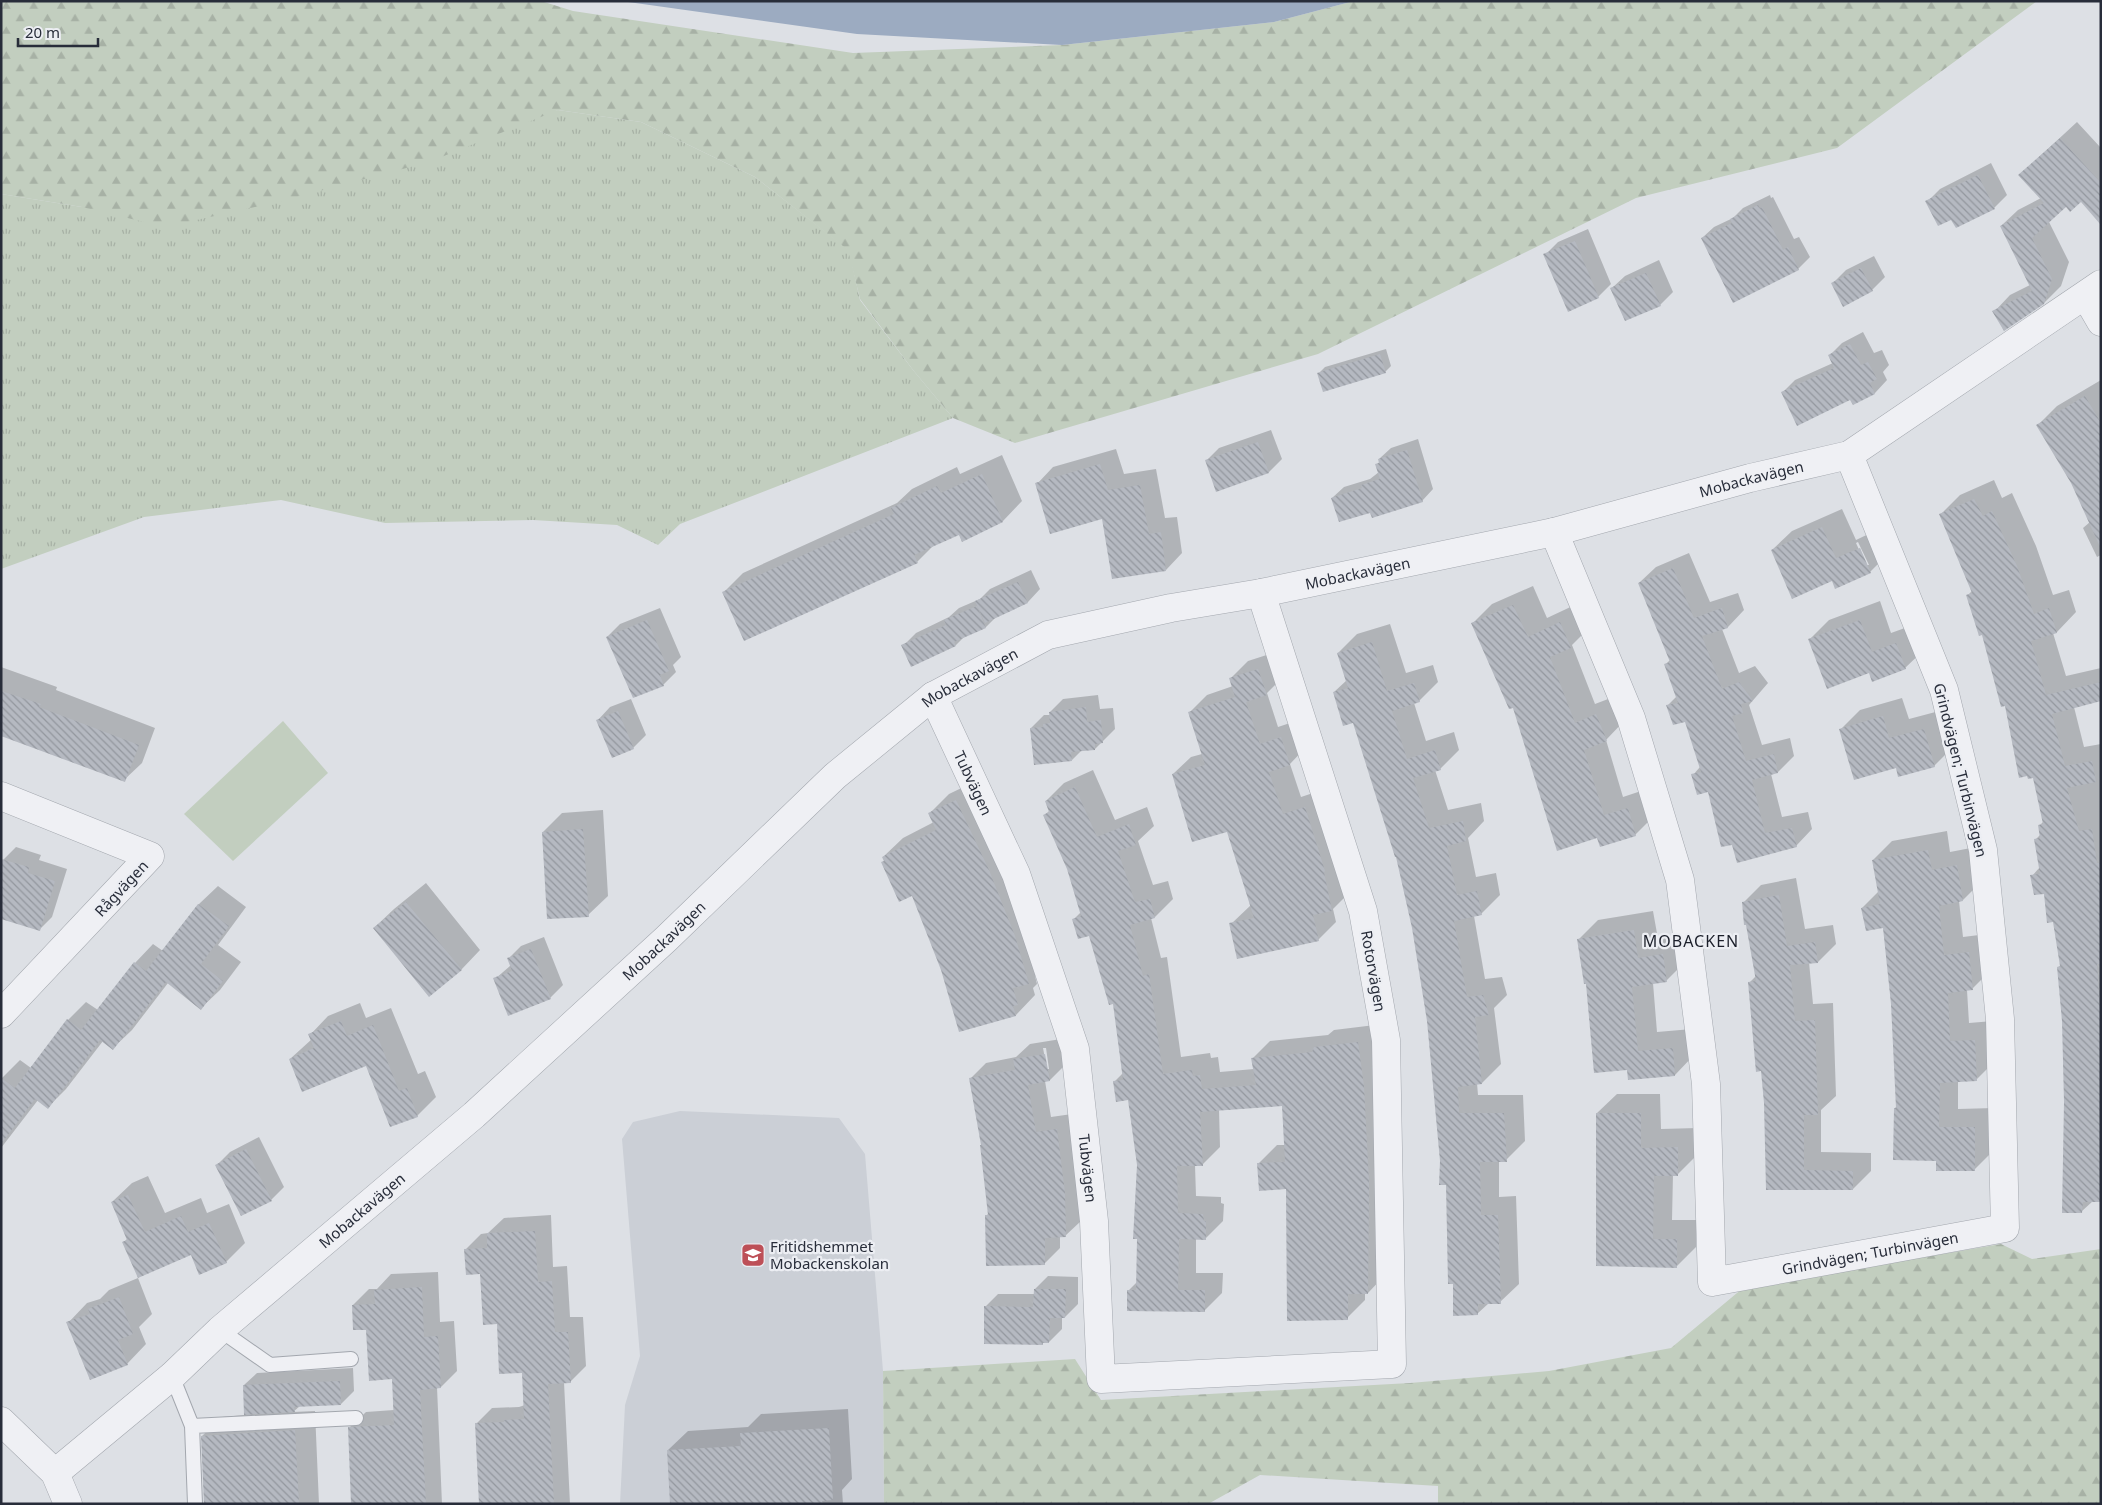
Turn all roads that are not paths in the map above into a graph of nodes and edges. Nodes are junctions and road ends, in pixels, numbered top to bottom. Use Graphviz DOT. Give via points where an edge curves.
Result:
graph roads {
  1 [pos="2093,290"];
  2 [pos="2101,322"];
  3 [pos="1849,455"];
  4 [pos="1554,532"];
  5 [pos="1261,593"];
  6 [pos="933,696"];
  7 [pos="1,796"];
  8 [pos="1,1014"];
  9 [pos="220,1330"];
  10 [pos="352,1359"];
  11 [pos="1392,1364"];
  12 [pos="172,1376"];
  13 [pos="356,1418"];
  14 [pos="1,1421"];
  15 [pos="192,1426"];
  16 [pos="54,1473"];
  17 [pos="68,1504"];
  18 [pos="195,1504"];
  1 -- 2 [label="street"];
  1 -- 3 [label="street, Mobackavägen"];
  3 -- 4 [label="street, Mobackavägen" via="1750,478"];
  3 -- 4 [label="street, Grindvägen; Turbinvägen" via="1944,690 1983,850 2000,1019 2005,1228 1712,1282 1706,1084 1680,880 1631,718"];
  4 -- 5 [label="street, Mobackavägen"];
  5 -- 6 [label="street, Mobackavägen" via="1171,608 1048,635"];
  5 -- 11 [label="street, Rotorvägen" via="1363,910 1386,1040"];
  6 -- 9 [label="street, Mobackavägen" via="835,776 666,939 474,1115"];
  6 -- 11 [label="street, Tubvägen" via="1016,874 1075,1049 1094,1221 1101,1379"];
  7 -- 8 [label="street, Rågvägen" via="150,856"];
  9 -- 10 [label="lane" via="270,1365"];
  9 -- 12 [label="street, Mobackavägen"];
  12 -- 15 [label="lane"];
  12 -- 16 [label="street, Mobackavägen"];
  13 -- 15 [label="lane"];
  14 -- 16 [label="street"];
  15 -- 18 [label="lane"];
  16 -- 17 [label="street"];
}
